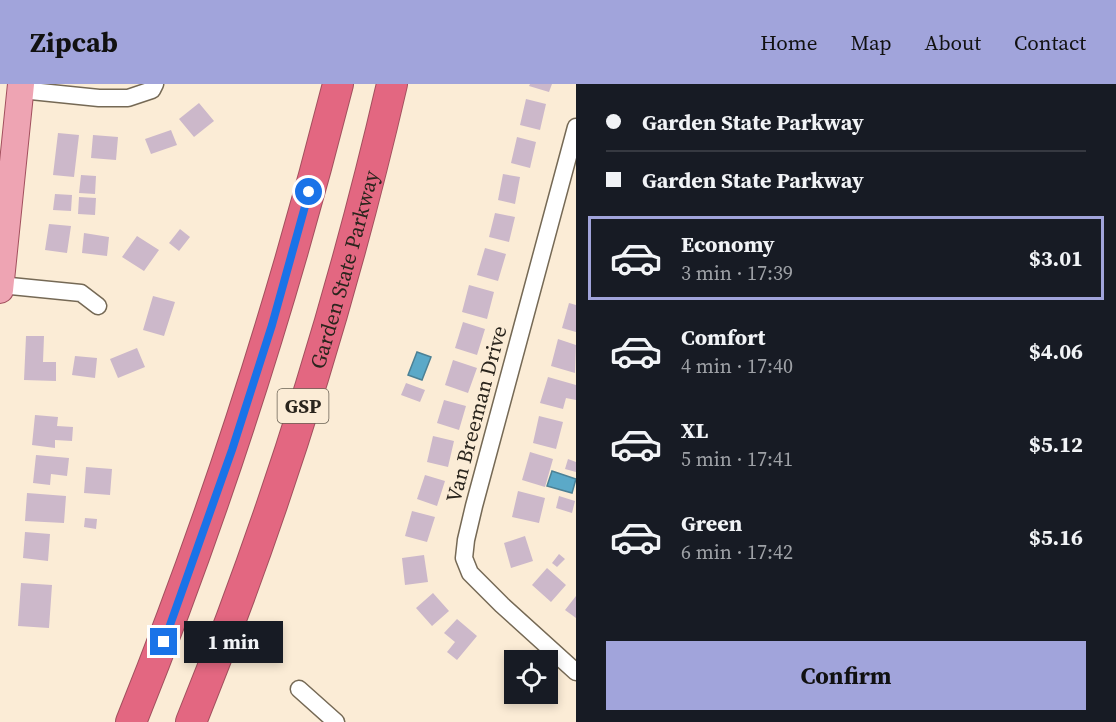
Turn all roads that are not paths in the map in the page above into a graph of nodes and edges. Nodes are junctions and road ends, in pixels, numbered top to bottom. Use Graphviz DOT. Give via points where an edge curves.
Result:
graph roads {
  1 [pos="155,84"];
  2 [pos="338,84"];
  3 [pos="392,84"];
  4 [pos="21,87"];
  5 [pos="576,127"];
  6 [pos="0,285"];
  7 [pos="0,290"];
  8 [pos="98,306"];
  9 [pos="576,672"];
  10 [pos="299,689"];
  11 [pos="131,722"];
  12 [pos="192,722"];
  13 [pos="336,722"];
  1 -- 4 [label="street" via="152,90 128,98"];
  2 -- 11 [label="highway, GSP" via="272,325 232,450 164,642"];
  3 -- 12 [label="highway, Garden State Parkway / GSP" via="330,321 223,644"];
  4 -- 6 [label="main road"];
  5 -- 9 [label="street, Van Breeman Drive" via="474,506 464,558 470,573"];
  6 -- 7 [label="main road"];
  6 -- 8 [label="street" via="81,293"];
  10 -- 13 [label="street"];
}
